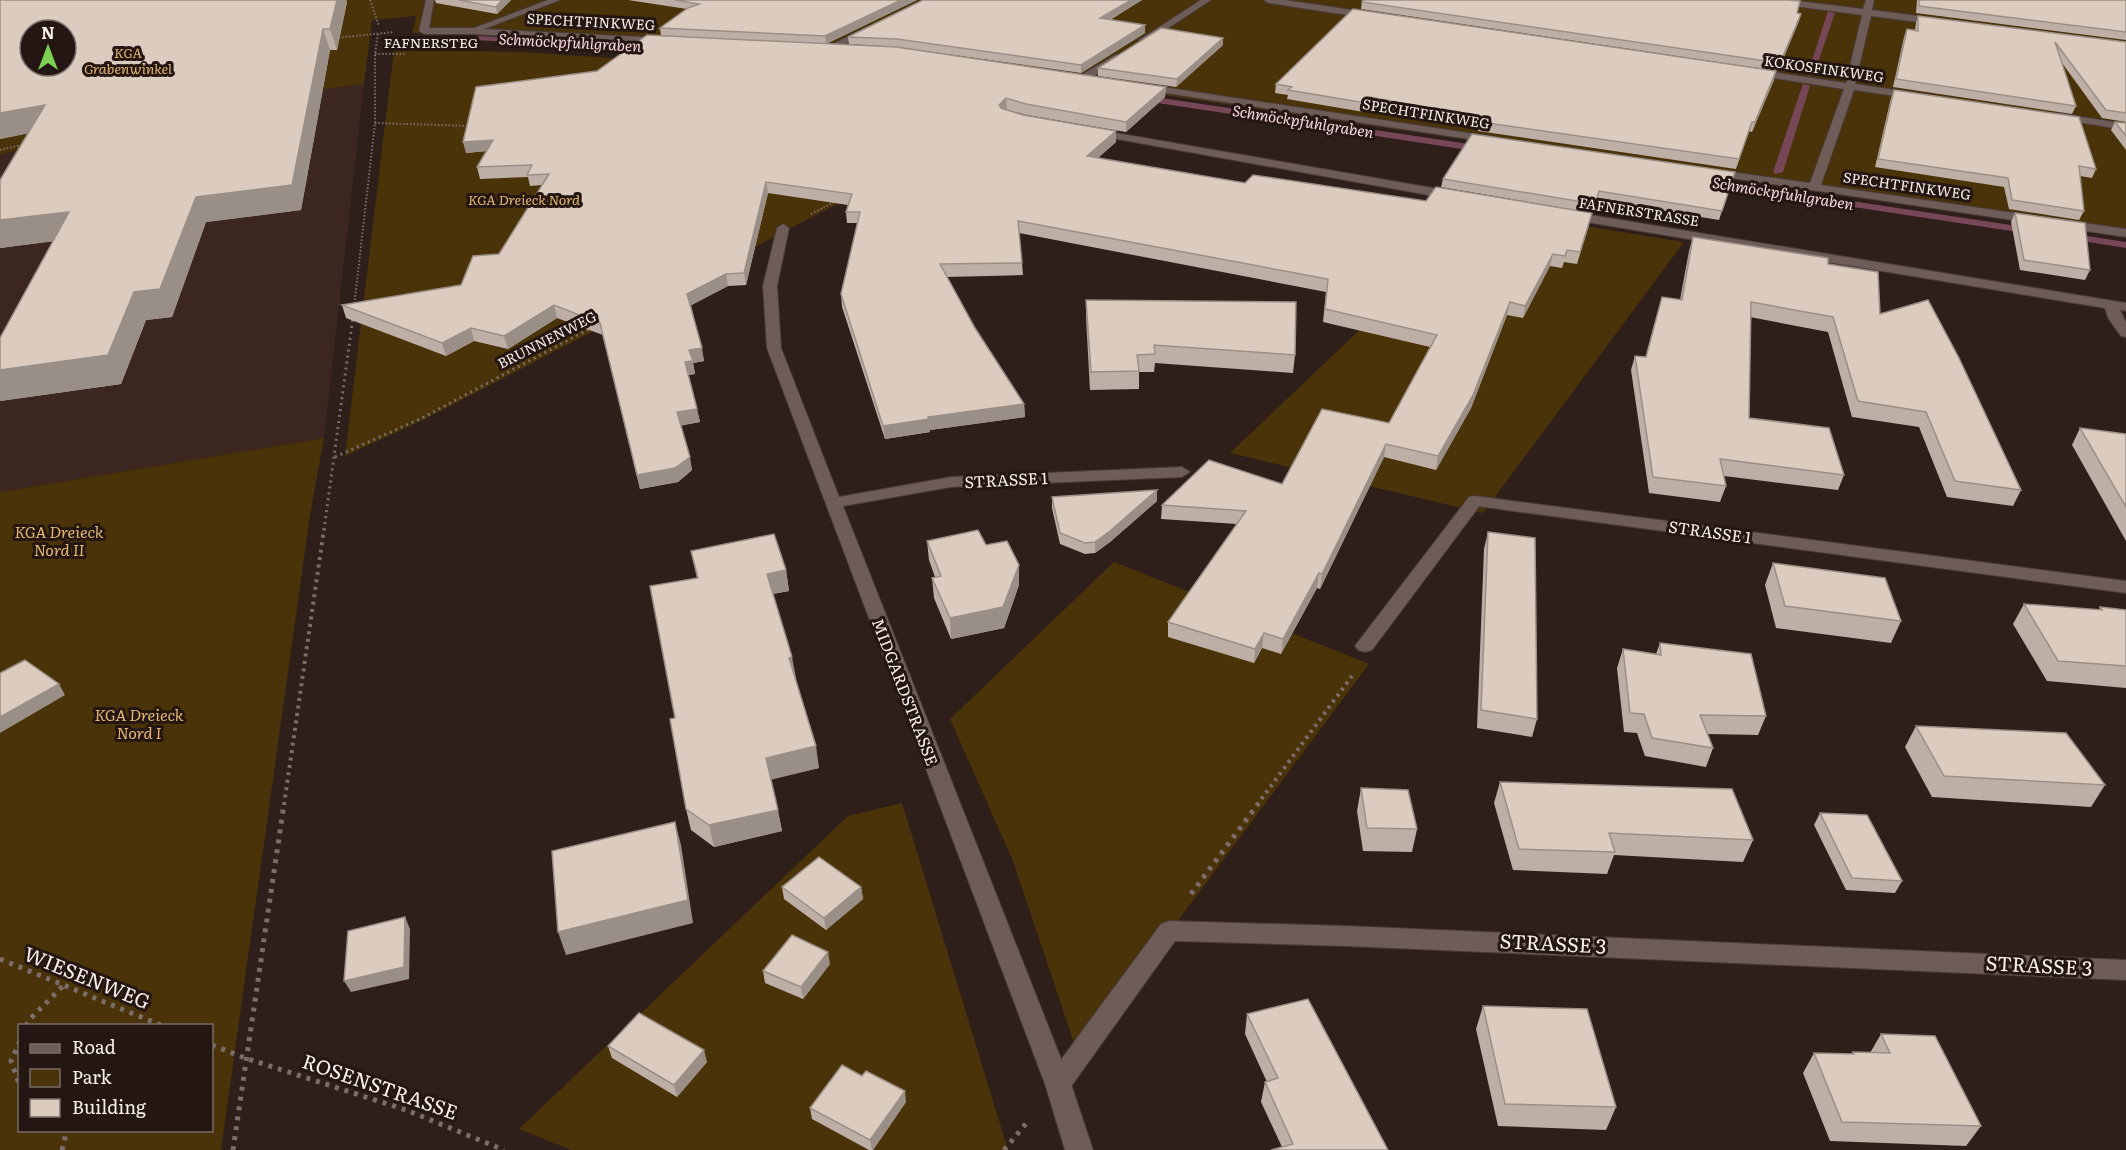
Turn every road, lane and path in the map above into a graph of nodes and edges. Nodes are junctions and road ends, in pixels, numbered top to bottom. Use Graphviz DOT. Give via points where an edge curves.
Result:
graph roads {
  1 [pos="370,0"];
  2 [pos="430,0"];
  3 [pos="556,0"];
  4 [pos="1207,0"];
  5 [pos="1268,0"];
  6 [pos="1770,0"];
  7 [pos="1870,0"];
  8 [pos="1866,13"];
  9 [pos="1384,17"];
  10 [pos="1949,23"];
  11 [pos="879,24"];
  12 [pos="379,26"];
  13 [pos="471,31"];
  14 [pos="338,32"];
  15 [pos="338,38"];
  16 [pos="326,39"];
  17 [pos="682,42"];
  18 [pos="851,50"];
  19 [pos="375,54"];
  20 [pos="408,54"];
  21 [pos="1745,71"];
  22 [pos="1106,82"];
  23 [pos="1129,85"];
  24 [pos="1850,86"];
  25 [pos="1930,98"];
  26 [pos="2046,115"];
  27 [pos="375,123"];
  28 [pos="476,126"];
  29 [pos="2126,127"];
  30 [pos="1082,130"];
  31 [pos="33,142"];
  32 [pos="1510,142"];
  33 [pos="0,150"];
  34 [pos="1697,170"];
  35 [pos="1814,187"];
  36 [pos="845,197"];
  37 [pos="1466,198"];
  38 [pos="1548,212"];
  39 [pos="783,228"];
  40 [pos="2126,233"];
  41 [pos="2111,304"];
  42 [pos="2126,307"];
  43 [pos="600,324"];
  44 [pos="2126,333"];
  45 [pos="335,457"];
  46 [pos="1182,472"];
  47 [pos="832,503"];
  48 [pos="2126,587"];
  49 [pos="1365,646"];
  50 [pos="1169,931"];
  51 [pos="0,958"];
  52 [pos="2126,970"];
  53 [pos="63,986"];
  54 [pos="27,1024"];
  55 [pos="158,1024"];
  56 [pos="18,1045"];
  57 [pos="213,1045"];
  58 [pos="245,1058"];
  59 [pos="18,1081"];
  60 [pos="1058,1084"];
  61 [pos="67,1132"];
  62 [pos="62,1150"];
  63 [pos="233,1150"];
  64 [pos="504,1150"];
  65 [pos="1079,1150"];
  1 -- 12 [label="path"];
  2 -- 13 [label="street, SPECHTFINKWEG" via="424,31"];
  3 -- 13 [label="street"];
  4 -- 22 [label="street" via="1079,78"];
  5 -- 9 [label="street"];
  6 -- 8 [label="street"];
  7 -- 8 [label="street"];
  8 -- 10 [label="street"];
  8 -- 24 [label="street"];
  11 -- 18 [label="street" via="822,49"];
  13 -- 17 [label="street, SPECHTFINKWEG"];
  14 -- 15 [label="path"];
  15 -- 16 [label="path"];
  15 -- 19 [label="path" via="378,33"];
  19 -- 20 [label="path, FAFNERSTEG"];
  19 -- 27 [label="path"];
  21 -- 24 [label="street, KOKOSFINKWEG"];
  23 -- 32 [label="street, SPECHTFINKWEG"];
  24 -- 25 [label="street, KOKOSFINKWEG"];
  24 -- 35 [label="street"];
  26 -- 29 [label="street"];
  27 -- 28 [label="path"];
  27 -- 45 [label="path"];
  30 -- 37 [label="street"];
  31 -- 33 [label="path"];
  34 -- 35 [label="street, SPECHTFINKWEG"];
  35 -- 40 [label="street, SPECHTFINKWEG"];
  36 -- 39 [label="path"];
  38 -- 41 [label="street, FAFNERSTRASSE"];
  39 -- 47 [label="street, MIDGARDSTRASSE" via="770,286 774,348"];
  41 -- 42 [label="street, FAFNERSTRASSE"];
  41 -- 44 [label="street"];
  43 -- 45 [label="path, BRUNNENWEG" via="422,418"];
  45 -- 58 [label="path"];
  46 -- 47 [label="street, STRASSE 1" via="951,482"];
  47 -- 60 [label="street, MIDGARDSTRASSE"];
  48 -- 49 [label="street, STRASSE 1" via="1475,501"];
  49 -- 50 [label="path" via="1364,660 1196,885"];
  50 -- 52 [label="street, STRASSE 3"];
  50 -- 60 [label="street"];
  51 -- 53 [label="path, WIESENWEG"];
  53 -- 54 [label="path"];
  53 -- 55 [label="path, WIESENWEG"];
  56 -- 59 [label="path" via="10,1061"];
  57 -- 58 [label="path"];
  58 -- 63 [label="path"];
  58 -- 64 [label="path, ROSENSTRASSE" via="406,1110"];
  60 -- 65 [label="street, MIDGARDSTRASSE"];
  61 -- 62 [label="path"];
}
